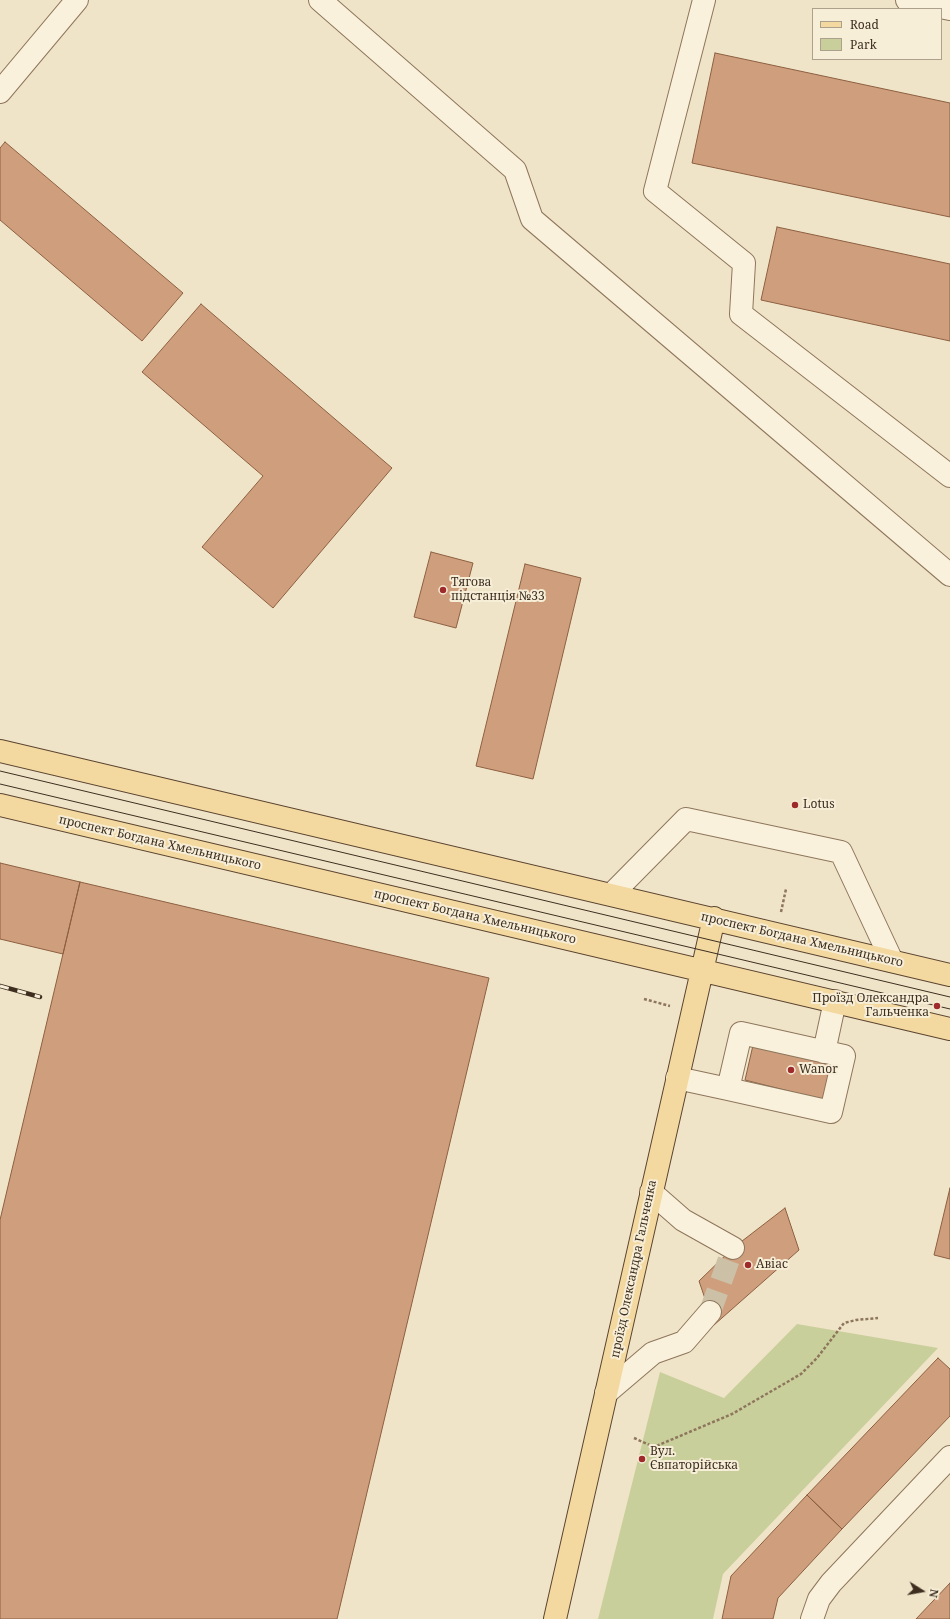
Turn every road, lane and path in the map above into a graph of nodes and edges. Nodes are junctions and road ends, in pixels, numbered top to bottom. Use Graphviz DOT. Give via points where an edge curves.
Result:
graph roads {
  1 [pos="77,0"];
  2 [pos="320,0"];
  3 [pos="704,0"];
  4 [pos="907,0"];
  5 [pos="950,9"];
  6 [pos="0,92"];
  7 [pos="950,476"];
  8 [pos="950,575"];
  9 [pos="0,751"];
  10 [pos="0,805"];
  11 [pos="612,894"];
  12 [pos="714,918"];
  13 [pos="892,961"];
  14 [pos="701,970"];
  15 [pos="950,975"];
  16 [pos="835,1001"];
  17 [pos="950,1029"];
  18 [pos="824,1052"];
  19 [pos="678,1078"];
  20 [pos="728,1090"];
  21 [pos="650,1192"];
  22 [pos="733,1248"];
  23 [pos="710,1312"];
  24 [pos="878,1318"];
  25 [pos="606,1393"];
  26 [pos="634,1438"];
  27 [pos="950,1457"];
  28 [pos="554,1619"];
  29 [pos="812,1619"];
  1 -- 6 [label="lane"];
  2 -- 8 [label="lane" via="515,170 532,219"];
  3 -- 7 [label="lane" via="655,191 744,263 741,314"];
  4 -- 5 [label="lane"];
  9 -- 11 [label="main road, проспект Богдана Хмельницького"];
  10 -- 14 [label="main road, проспект Богдана Хмельницького"];
  11 -- 12 [label="main road, проспект Богдана Хмельницького"];
  11 -- 13 [label="lane" via="686,819 841,852"];
  12 -- 13 [label="main road, проспект Богдана Хмельницького"];
  12 -- 14 [label="main road, проїзд Олександра Гальченка"];
  13 -- 15 [label="main road, проспект Богдана Хмельницького"];
  14 -- 16 [label="main road, проспект Богдана Хмельницького"];
  14 -- 19 [label="main road, проїзд Олександра Гальченка"];
  16 -- 17 [label="main road, проспект Богдана Хмельницького"];
  16 -- 18 [label="lane"];
  18 -- 20 [label="lane" via="741,1033"];
  18 -- 20 [label="lane" via="844,1056 831,1112"];
  19 -- 20 [label="lane"];
  19 -- 21 [label="main road, проїзд Олександра Гальченка"];
  21 -- 22 [label="lane" via="683,1220"];
  21 -- 25 [label="main road, проїзд Олександра Гальченка"];
  23 -- 25 [label="lane" via="684,1342 653,1354"];
  24 -- 26 [label="path" via="844,1323 801,1374 732,1414 654,1447"];
  25 -- 28 [label="main road, проїзд Олександра Гальченка"];
  27 -- 29 [label="lane" via="831,1583 819,1599"];
}
